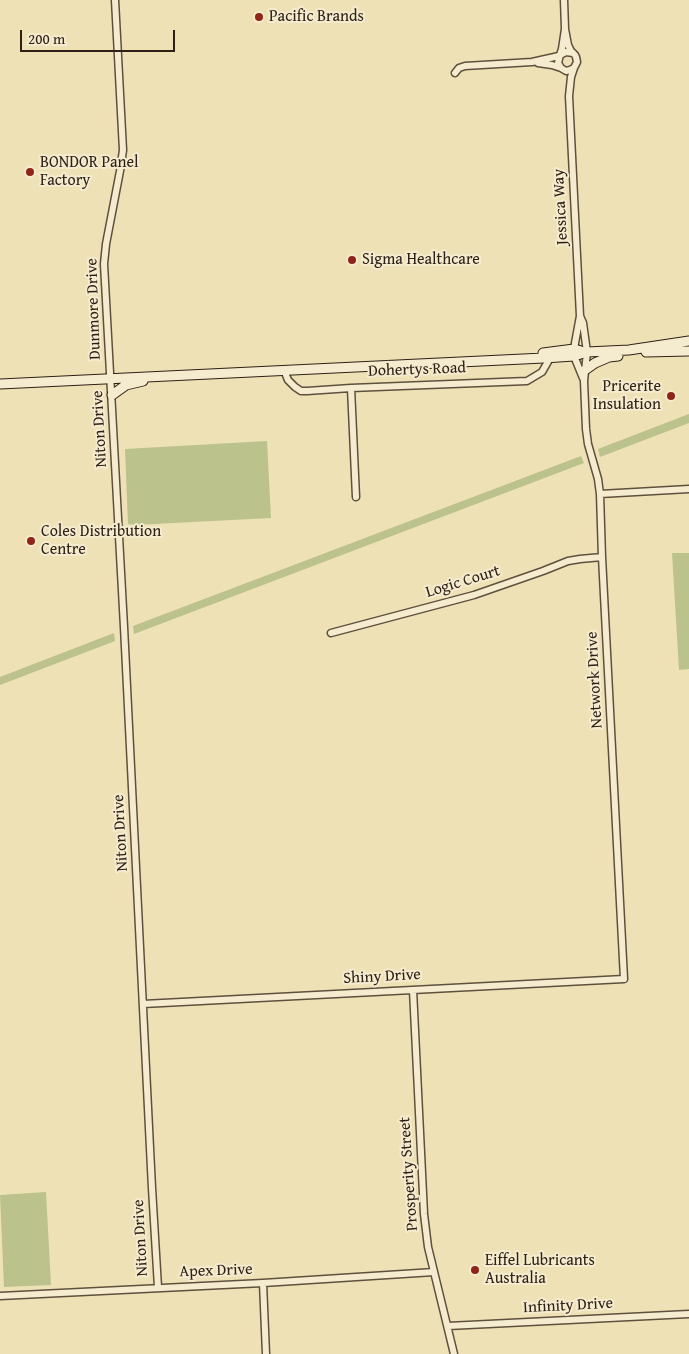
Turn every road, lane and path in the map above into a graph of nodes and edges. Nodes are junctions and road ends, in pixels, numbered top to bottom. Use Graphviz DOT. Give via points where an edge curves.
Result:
graph roads {
  1 [pos="116,0"];
  2 [pos="564,0"];
  3 [pos="565,29"];
  4 [pos="573,53"];
  5 [pos="559,56"];
  6 [pos="532,62"];
  7 [pos="574,68"];
  8 [pos="562,69"];
  9 [pos="455,73"];
  10 [pos="569,96"];
  11 [pos="580,316"];
  12 [pos="689,340"];
  13 [pos="629,350"];
  14 [pos="689,351"];
  15 [pos="587,352"];
  16 [pos="646,352"];
  17 [pos="574,353"];
  18 [pos="550,358"];
  19 [pos="510,359"];
  20 [pos="284,370"];
  21 [pos="585,370"];
  22 [pos="217,373"];
  23 [pos="111,378"];
  24 [pos="584,381"];
  25 [pos="0,384"];
  26 [pos="351,388"];
  27 [pos="112,395"];
  28 [pos="689,489"];
  29 [pos="600,494"];
  30 [pos="356,497"];
  31 [pos="602,557"];
  32 [pos="331,633"];
  33 [pos="624,979"];
  34 [pos="413,990"];
  35 [pos="143,1004"];
  36 [pos="434,1272"];
  37 [pos="263,1283"];
  38 [pos="158,1287"];
  39 [pos="0,1296"];
  40 [pos="689,1314"];
  41 [pos="448,1326"];
  42 [pos="266,1354"];
  43 [pos="454,1354"];
  1 -- 23 [label="street, Dunmore Drive" via="122,150 104,264"];
  2 -- 3 [label="street"];
  3 -- 4 [label="street"];
  3 -- 5 [label="street"];
  4 -- 5 [label="street"];
  4 -- 7 [label="street" via="577,60"];
  5 -- 6 [label="street"];
  5 -- 8 [label="street" via="558,63"];
  6 -- 8 [label="street"];
  6 -- 9 [label="street" via="465,66"];
  7 -- 8 [label="street"];
  7 -- 10 [label="street, Jessica Way"];
  8 -- 10 [label="street, Jessica Way"];
  10 -- 11 [label="street, Jessica Way"];
  11 -- 15 [label="street, Jessica Way"];
  11 -- 17 [label="street, Jessica Way"];
  12 -- 13 [label="main road, Dohertys Road"];
  13 -- 15 [label="main road, Dohertys Road"];
  13 -- 16 [label="main road, Dohertys Road"];
  14 -- 16 [label="main road, Dohertys Road"];
  15 -- 17 [label="main road, Dohertys Road"];
  15 -- 21 [label="street, Network Drive"];
  16 -- 21 [label="main road" via="609,357"];
  17 -- 18 [label="main road, Dohertys Road"];
  17 -- 19 [label="main road, Dohertys Road" via="545,353"];
  17 -- 24 [label="street, Network Drive"];
  18 -- 19 [label="main road, Dohertys Road"];
  18 -- 26 [label="street, Dohertys Road" via="542,372 527,381"];
  19 -- 20 [label="main road, Dohertys Road"];
  20 -- 22 [label="main road, Dohertys Road"];
  20 -- 26 [label="street, Dohertys Road" via="288,380 301,391"];
  21 -- 24 [label="street, Network Drive"];
  22 -- 23 [label="main road, Dohertys Road"];
  22 -- 27 [label="main road" via="197,379 139,381"];
  23 -- 25 [label="main road, Dohertys Road"];
  23 -- 27 [label="street, Niton Drive"];
  24 -- 29 [label="street, Network Drive" via="587,436"];
  26 -- 30 [label="street"];
  27 -- 35 [label="street, Niton Drive"];
  28 -- 29 [label="street"];
  29 -- 31 [label="street, Network Drive"];
  31 -- 32 [label="street, Logic Court" via="568,561 474,595"];
  31 -- 33 [label="street, Network Drive"];
  33 -- 34 [label="street, Shiny Drive"];
  34 -- 35 [label="street, Shiny Drive"];
  34 -- 36 [label="street, Prosperity Street" via="424,1214"];
  35 -- 38 [label="street, Niton Drive"];
  36 -- 37 [label="street, Apex Drive"];
  36 -- 41 [label="street, Prosperity Street"];
  37 -- 38 [label="street, Apex Drive"];
  37 -- 42 [label="street"];
  38 -- 39 [label="street, Apex Drive"];
  40 -- 41 [label="street, Infinity Drive"];
  41 -- 43 [label="street, Prosperity Street"];
}
